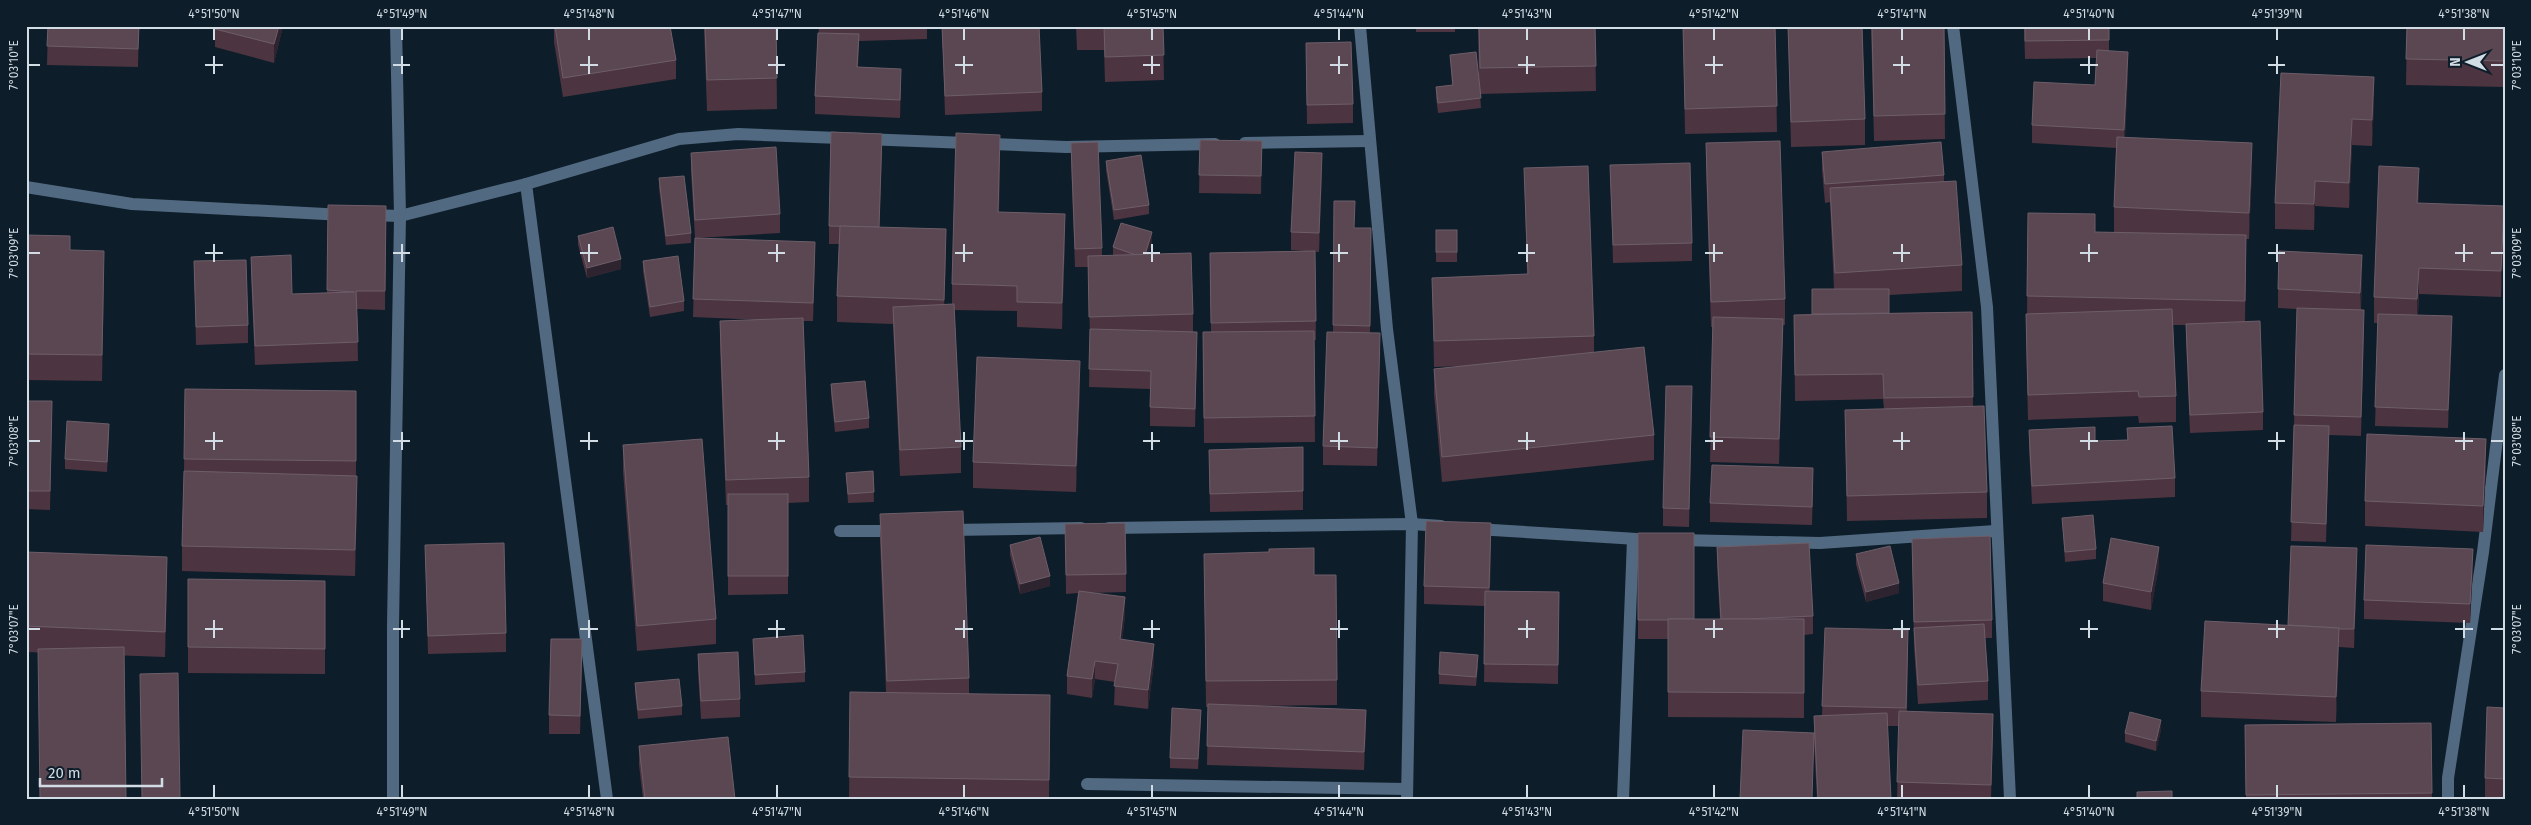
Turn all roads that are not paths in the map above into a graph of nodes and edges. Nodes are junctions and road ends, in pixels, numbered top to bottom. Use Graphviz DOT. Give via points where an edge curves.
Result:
graph roads {
  1 [pos="396,26"];
  2 [pos="1360,26"];
  3 [pos="1953,26"];
  4 [pos="1370,140"];
  5 [pos="526,184"];
  6 [pos="26,187"];
  7 [pos="400,216"];
  8 [pos="2505,375"];
  9 [pos="1412,524"];
  10 [pos="909,530"];
  11 [pos="938,530"];
  12 [pos="840,531"];
  13 [pos="1995,531"];
  14 [pos="1634,539"];
  15 [pos="1087,784"];
  16 [pos="1407,794"];
  17 [pos="393,799"];
  18 [pos="607,799"];
  19 [pos="1624,799"];
  20 [pos="2010,799"];
  21 [pos="2448,799"];
  1 -- 7 [label="street"];
  2 -- 4 [label="street"];
  3 -- 13 [label="street" via="1986,307"];
  4 -- 5 [label="street" via="1066,147 711,136 679,138"];
  4 -- 9 [label="street" via="1387,329"];
  5 -- 7 [label="street"];
  5 -- 18 [label="street"];
  6 -- 7 [label="street" via="132,204"];
  7 -- 17 [label="street"];
  8 -- 21 [label="street" via="2483,552 2448,778"];
  9 -- 11 [label="street"];
  9 -- 14 [label="street"];
  9 -- 16 [label="street"];
  10 -- 12 [label="street"];
  13 -- 14 [label="street" via="1820,543"];
  13 -- 20 [label="street"];
  14 -- 19 [label="street"];
  15 -- 16 [label="street"];
}
